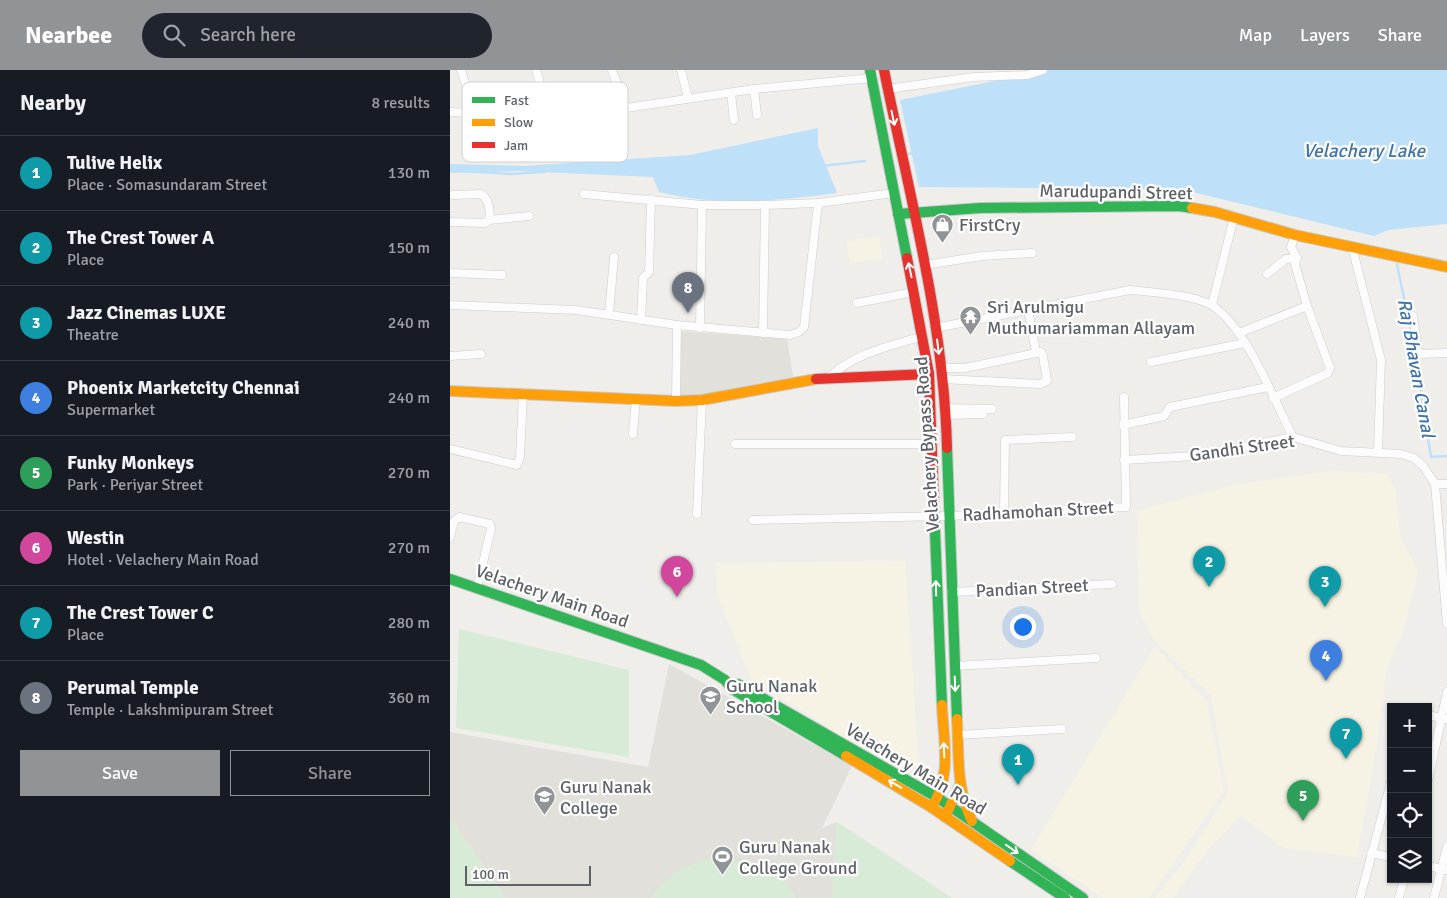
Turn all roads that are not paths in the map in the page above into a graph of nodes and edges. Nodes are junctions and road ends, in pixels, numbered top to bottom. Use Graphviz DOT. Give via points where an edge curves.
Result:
graph roads {
  1 [pos="461,70"];
  2 [pos="612,70"];
  3 [pos="681,70"];
  4 [pos="884,70"];
  5 [pos="1043,70"];
  6 [pos="871,74"];
  7 [pos="465,82"];
  8 [pos="616,82"];
  9 [pos="754,89"];
  10 [pos="887,89"];
  11 [pos="731,92"];
  12 [pos="688,98"];
  13 [pos="628,108"];
  14 [pos="757,115"];
  15 [pos="734,120"];
  16 [pos="452,194"];
  17 [pos="584,194"];
  18 [pos="894,194"];
  19 [pos="651,199"];
  20 [pos="818,203"];
  21 [pos="702,205"];
  22 [pos="765,205"];
  23 [pos="916,212"];
  24 [pos="898,214"];
  25 [pos="529,216"];
  26 [pos="1234,217"];
  27 [pos="489,220"];
  28 [pos="450,222"];
  29 [pos="1295,234"];
  30 [pos="1352,246"];
  31 [pos="1032,253"];
  32 [pos="614,257"];
  33 [pos="1297,258"];
  34 [pos="925,265"];
  35 [pos="1447,267"];
  36 [pos="450,273"];
  37 [pos="1267,274"];
  38 [pos="502,275"];
  39 [pos="914,292"];
  40 [pos="856,302"];
  41 [pos="1212,305"];
  42 [pos="450,306"];
  43 [pos="1307,306"];
  44 [pos="1028,310"];
  45 [pos="608,314"];
  46 [pos="1413,316"];
  47 [pos="641,320"];
  48 [pos="677,325"];
  49 [pos="700,328"];
  50 [pos="935,328"];
  51 [pos="763,333"];
  52 [pos="1239,333"];
  53 [pos="924,336"];
  54 [pos="1245,343"];
  55 [pos="1036,352"];
  56 [pos="1447,352"];
  57 [pos="481,354"];
  58 [pos="450,356"];
  59 [pos="1151,362"];
  60 [pos="941,373"];
  61 [pos="929,374"];
  62 [pos="829,377"];
  63 [pos="1268,387"];
  64 [pos="450,391"];
  65 [pos="523,393"];
  66 [pos="1124,397"];
  67 [pos="1273,398"];
  68 [pos="636,399"];
  69 [pos="702,400"];
  70 [pos="676,401"];
  71 [pos="992,409"];
  72 [pos="944,412"];
  73 [pos="983,414"];
  74 [pos="1124,424"];
  75 [pos="633,434"];
  76 [pos="1072,437"];
  77 [pos="1293,437"];
  78 [pos="735,444"];
  79 [pos="933,444"];
  80 [pos="450,449"];
  81 [pos="1378,452"];
  82 [pos="1124,460"];
  83 [pos="1435,484"];
  84 [pos="1447,484"];
  85 [pos="1004,513"];
  86 [pos="697,514"];
  87 [pos="935,516"];
  88 [pos="949,516"];
  89 [pos="753,520"];
  90 [pos="450,537"];
  91 [pos="450,579"];
  92 [pos="1112,584"];
  93 [pos="476,588"];
  94 [pos="951,592"];
  95 [pos="1447,624"];
  96 [pos="1096,658"];
  97 [pos="954,666"];
  98 [pos="725,680"];
  99 [pos="1447,692"];
  100 [pos="1432,717"];
  101 [pos="1445,719"];
  102 [pos="1062,729"];
  103 [pos="957,735"];
  104 [pos="1432,766"];
  105 [pos="960,785"];
  106 [pos="1388,793"];
  107 [pos="938,798"];
  108 [pos="950,805"];
  109 [pos="931,807"];
  110 [pos="945,817"];
  111 [pos="972,821"];
  112 [pos="1447,847"];
  113 [pos="1371,853"];
  114 [pos="1387,857"];
  115 [pos="1444,869"];
  116 [pos="1403,883"];
  117 [pos="1065,898"];
  118 [pos="1084,898"];
  119 [pos="1360,898"];
  120 [pos="1399,898"];
  121 [pos="1434,898"];
  1 -- 7 [label="street"];
  2 -- 8 [label="street"];
  3 -- 12 [label="street"];
  4 -- 10 [label="main road, Velachery Bypass Road"];
  5 -- 10 [label="street" via="1028,75 974,77"];
  6 -- 9 [label="street"];
  6 -- 18 [label="main road, Velachery Bypass Road"];
  9 -- 11 [label="street"];
  9 -- 14 [label="street"];
  10 -- 23 [label="main road, Velachery Bypass Road, one-way"];
  11 -- 12 [label="street"];
  11 -- 15 [label="street"];
  12 -- 13 [label="street"];
  16 -- 27 [label="street" via="485,196"];
  17 -- 19 [label="street"];
  18 -- 20 [label="street"];
  18 -- 24 [label="main road, Velachery Bypass Road"];
  19 -- 21 [label="street"];
  19 -- 47 [label="street" via="649,272 643,278"];
  20 -- 22 [label="street"];
  20 -- 51 [label="street" via="804,327 790,334"];
  21 -- 22 [label="street"];
  21 -- 49 [label="street"];
  22 -- 51 [label="street"];
  23 -- 24 [label="main road, Marudupandi Street"];
  23 -- 26 [label="main road, Marudupandi Street" via="1164,206"];
  23 -- 34 [label="main road, Velachery Bypass Road"];
  39 -- 24 [label="main road, Velachery Bypass Road, one-way"];
  25 -- 27 [label="street"];
  26 -- 29 [label="main road, Marudupandi Street"];
  26 -- 41 [label="street"];
  27 -- 28 [label="street"];
  29 -- 30 [label="main road, Marudupandi Street"];
  29 -- 33 [label="street" via="1291,247"];
  30 -- 35 [label="main road, Marudupandi Street"];
  30 -- 81 [label="street" via="1381,360"];
  31 -- 34 [label="street" via="982,256"];
  32 -- 45 [label="street"];
  33 -- 37 [label="street" via="1286,259"];
  33 -- 43 [label="street"];
  34 -- 50 [label="main road, Velachery Bypass Road"];
  36 -- 38 [label="street"];
  39 -- 40 [label="street"];
  39 -- 53 [label="main road, Velachery Bypass Road"];
  41 -- 44 [label="street" via="1161,292 1130,290"];
  41 -- 52 [label="street"];
  42 -- 45 [label="street"];
  43 -- 52 [label="street"];
  43 -- 67 [label="street" via="1330,365 1329,371"];
  44 -- 50 [label="street"];
  44 -- 55 [label="street"];
  45 -- 47 [label="street"];
  46 -- 56 [label="street" via="1418,354"];
  47 -- 48 [label="street"];
  48 -- 49 [label="street"];
  48 -- 70 [label="street"];
  49 -- 51 [label="street"];
  50 -- 60 [label="main road, Velachery Bypass Road, one-way"];
  52 -- 54 [label="street"];
  53 -- 61 [label="main road, Velachery Bypass Road"];
  53 -- 62 [label="street" via="846,362"];
  54 -- 59 [label="street"];
  54 -- 63 [label="street"];
  55 -- 60 [label="street"];
  55 -- 60 [label="street" via="1043,356 1045,384"];
  57 -- 58 [label="street"];
  60 -- 72 [label="main road, Velachery Bypass Road"];
  61 -- 62 [label="main road"];
  61 -- 79 [label="main road, Velachery Bypass Road"];
  62 -- 69 [label="main road"];
  63 -- 67 [label="street"];
  63 -- 74 [label="street" via="1170,407 1164,416"];
  64 -- 65 [label="main road"];
  65 -- 68 [label="main road"];
  65 -- 80 [label="street" via="517,466"];
  66 -- 74 [label="street"];
  67 -- 77 [label="street"];
  68 -- 70 [label="main road"];
  68 -- 75 [label="street"];
  69 -- 70 [label="main road"];
  69 -- 86 [label="street"];
  71 -- 72 [label="street"];
  72 -- 73 [label="street"];
  72 -- 88 [label="main road, Velachery Bypass Road"];
  74 -- 82 [label="street"];
  76 -- 85 [label="street" via="1005,440"];
  77 -- 81 [label="street, Gandhi Street" via="1341,451"];
  77 -- 82 [label="street, Gandhi Street" via="1194,456"];
  78 -- 79 [label="street"];
  79 -- 87 [label="main road, Velachery Bypass Road"];
  81 -- 83 [label="street, Gandhi Street" via="1414,458"];
  82 -- 85 [label="street, Radhamohan Street" via="1126,507"];
  83 -- 84 [label="street"];
  83 -- 95 [label="street"];
  85 -- 88 [label="street, Radhamohan Street"];
  87 -- 88 [label="street, Radhamohan Street"];
  87 -- 89 [label="street, Radhamohan Street"];
  107 -- 87 [label="main road, Velachery Bypass Road, one-way" via="945,780"];
  88 -- 94 [label="main road, Velachery Bypass Road"];
  90 -- 93 [label="street" via="454,521 459,517 490,524"];
  91 -- 93 [label="main road, Velachery Main Road"];
  92 -- 94 [label="street, Pandian Street"];
  93 -- 98 [label="main road, Velachery Main Road" via="701,665"];
  94 -- 97 [label="main road, Velachery Bypass Road"];
  96 -- 97 [label="street"];
  97 -- 103 [label="main road, Velachery Bypass Road, one-way"];
  98 -- 107 [label="main road, Velachery Main Road"];
  109 -- 98 [label="main road, Velachery Main Road, one-way" via="732,688"];
  99 -- 101 [label="street"];
  100 -- 101 [label="street"];
  101 -- 104 [label="street"];
  102 -- 103 [label="street"];
  103 -- 105 [label="main road, Velachery Bypass Road"];
  105 -- 108 [label="main road, Velachery Bypass Road"];
  105 -- 111 [label="main road" via="964,805"];
  106 -- 113 [label="street"];
  107 -- 108 [label="main road, Velachery Main Road"];
  107 -- 109 [label="main road, Velachery Bypass Road"];
  108 -- 110 [label="main road, Velachery Bypass Road"];
  108 -- 111 [label="main road, Velachery Main Road"];
  109 -- 110 [label="main road, Velachery Main Road"];
  110 -- 117 [label="main road, Velachery Main Road"];
  111 -- 118 [label="main road, Velachery Main Road, one-way"];
  112 -- 115 [label="street"];
  113 -- 114 [label="street"];
  113 -- 119 [label="street"];
  115 -- 121 [label="street"];
  116 -- 120 [label="street"];
}
